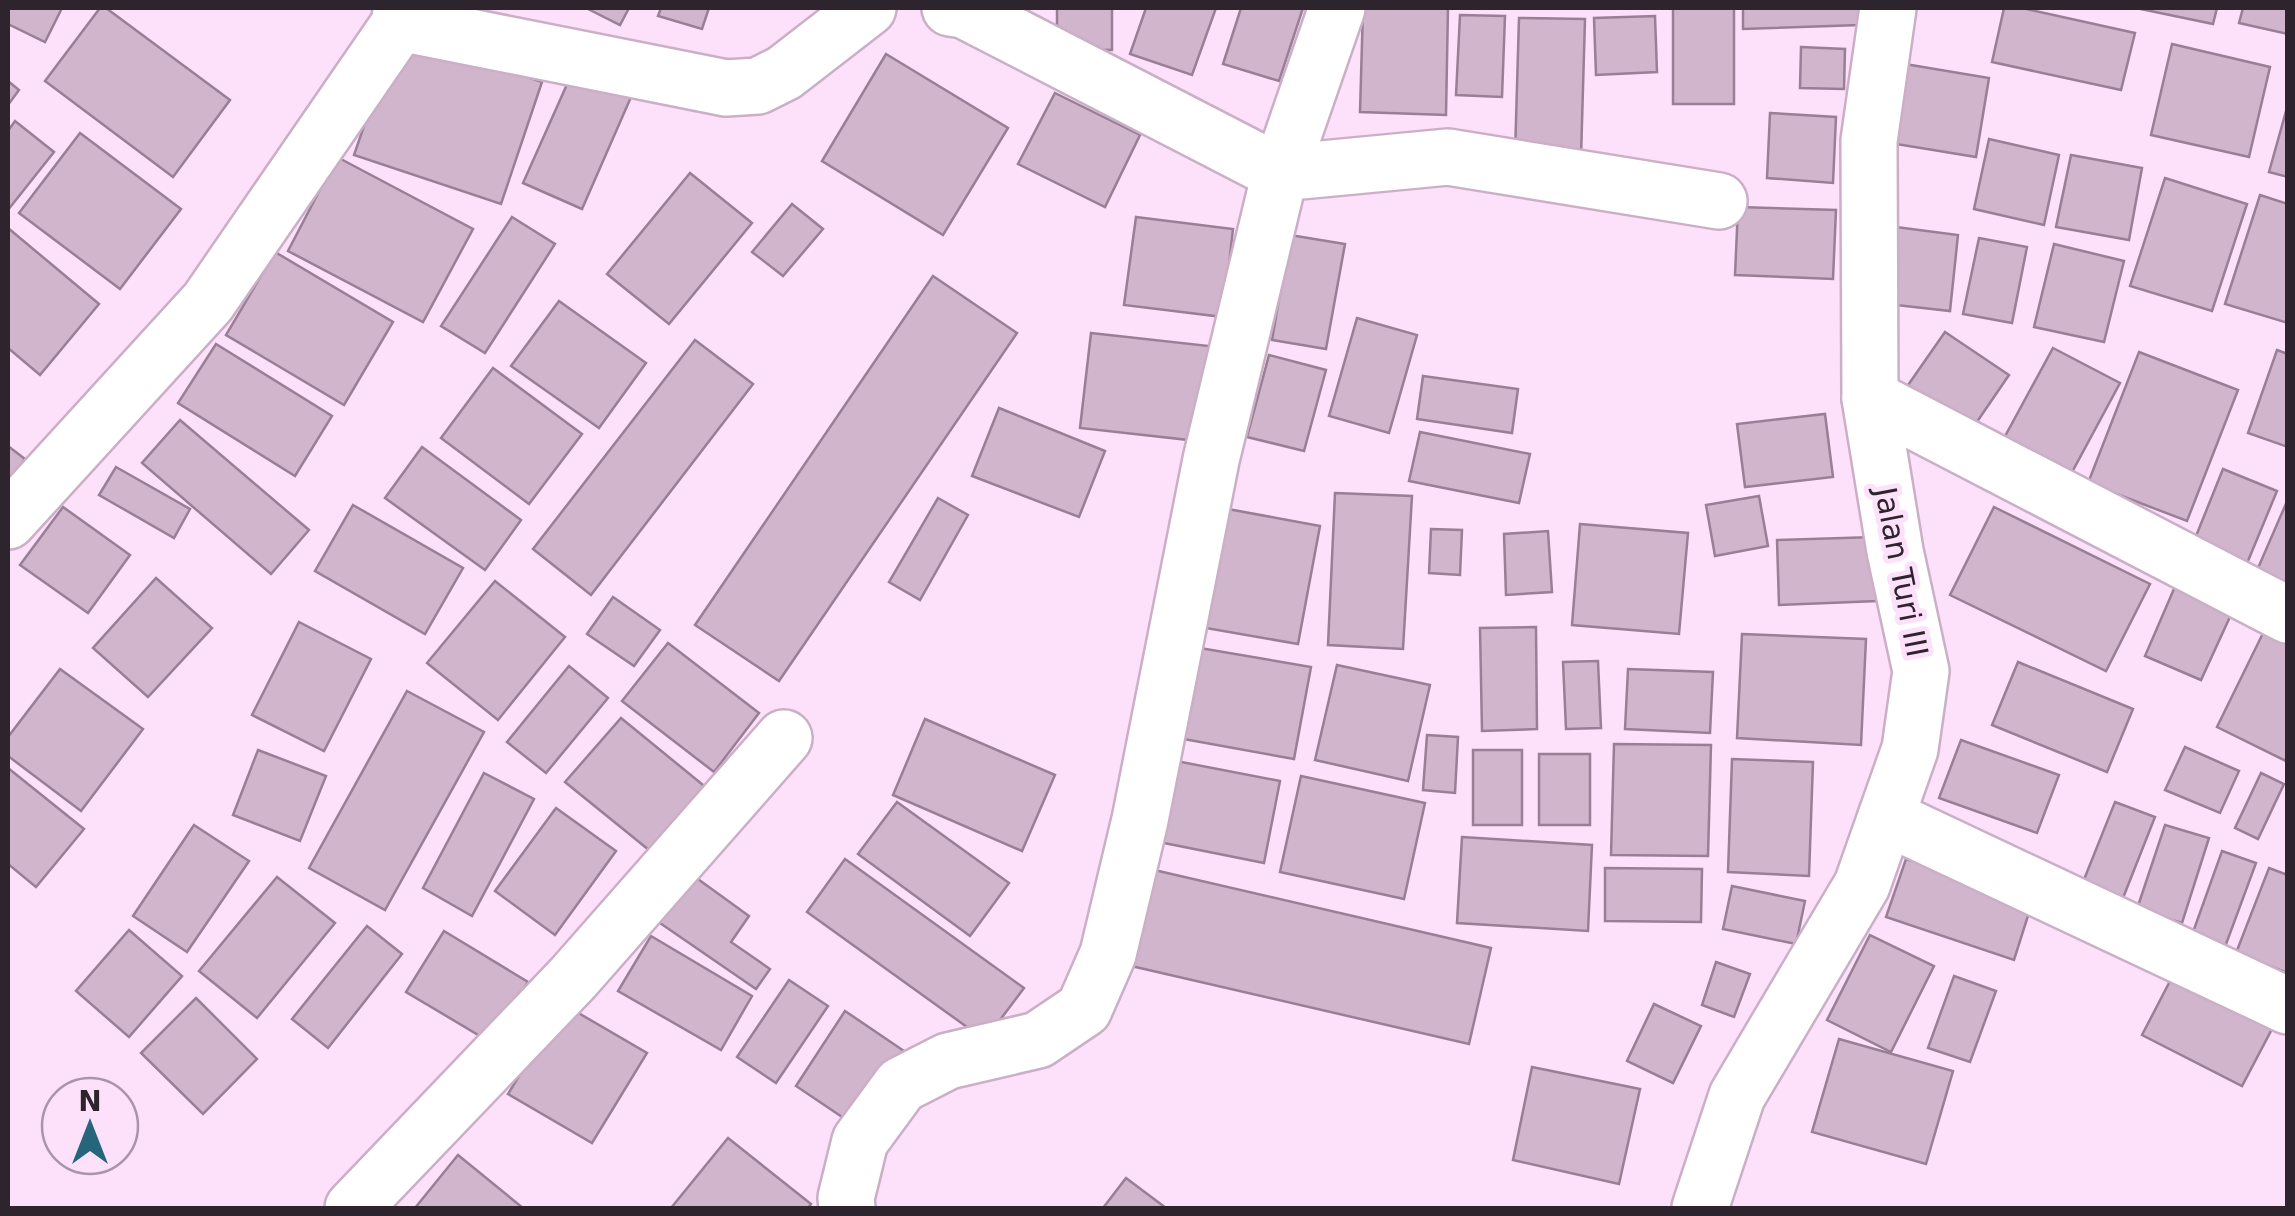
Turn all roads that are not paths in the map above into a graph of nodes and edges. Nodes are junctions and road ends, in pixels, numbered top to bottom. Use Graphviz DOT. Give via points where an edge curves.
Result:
graph roads {
  1 [pos="868,8"];
  2 [pos="960,8"];
  3 [pos="1337,8"];
  4 [pos="1888,8"];
  5 [pos="400,15"];
  6 [pos="1280,173"];
  7 [pos="1719,202"];
  8 [pos="1870,398"];
  9 [pos="8,521"];
  10 [pos="2288,615"];
  11 [pos="784,738"];
  12 [pos="1886,817"];
  13 [pos="2288,1006"];
  14 [pos="353,1208"];
  15 [pos="847,1208"];
  16 [pos="1700,1208"];
  1 -- 5 [label="street" via="784,73 758,86 726,88"];
  2 -- 6 [label="street"];
  3 -- 6 [label="street"];
  4 -- 8 [label="street, Jalan Turi III" via="1869,140"];
  5 -- 9 [label="street" via="208,302"];
  6 -- 7 [label="street" via="1448,158"];
  6 -- 15 [label="street" via="1211,460 1108,954 1084,1009 1038,1040 948,1060 900,1085 860,1141"];
  8 -- 10 [label="street"];
  8 -- 12 [label="street, Jalan Turi III" via="1920,671 1910,749"];
  11 -- 14 [label="street" via="573,978"];
  12 -- 13 [label="street"];
  12 -- 16 [label="street, Jalan Turi III" via="1862,884 1737,1096"];
}
